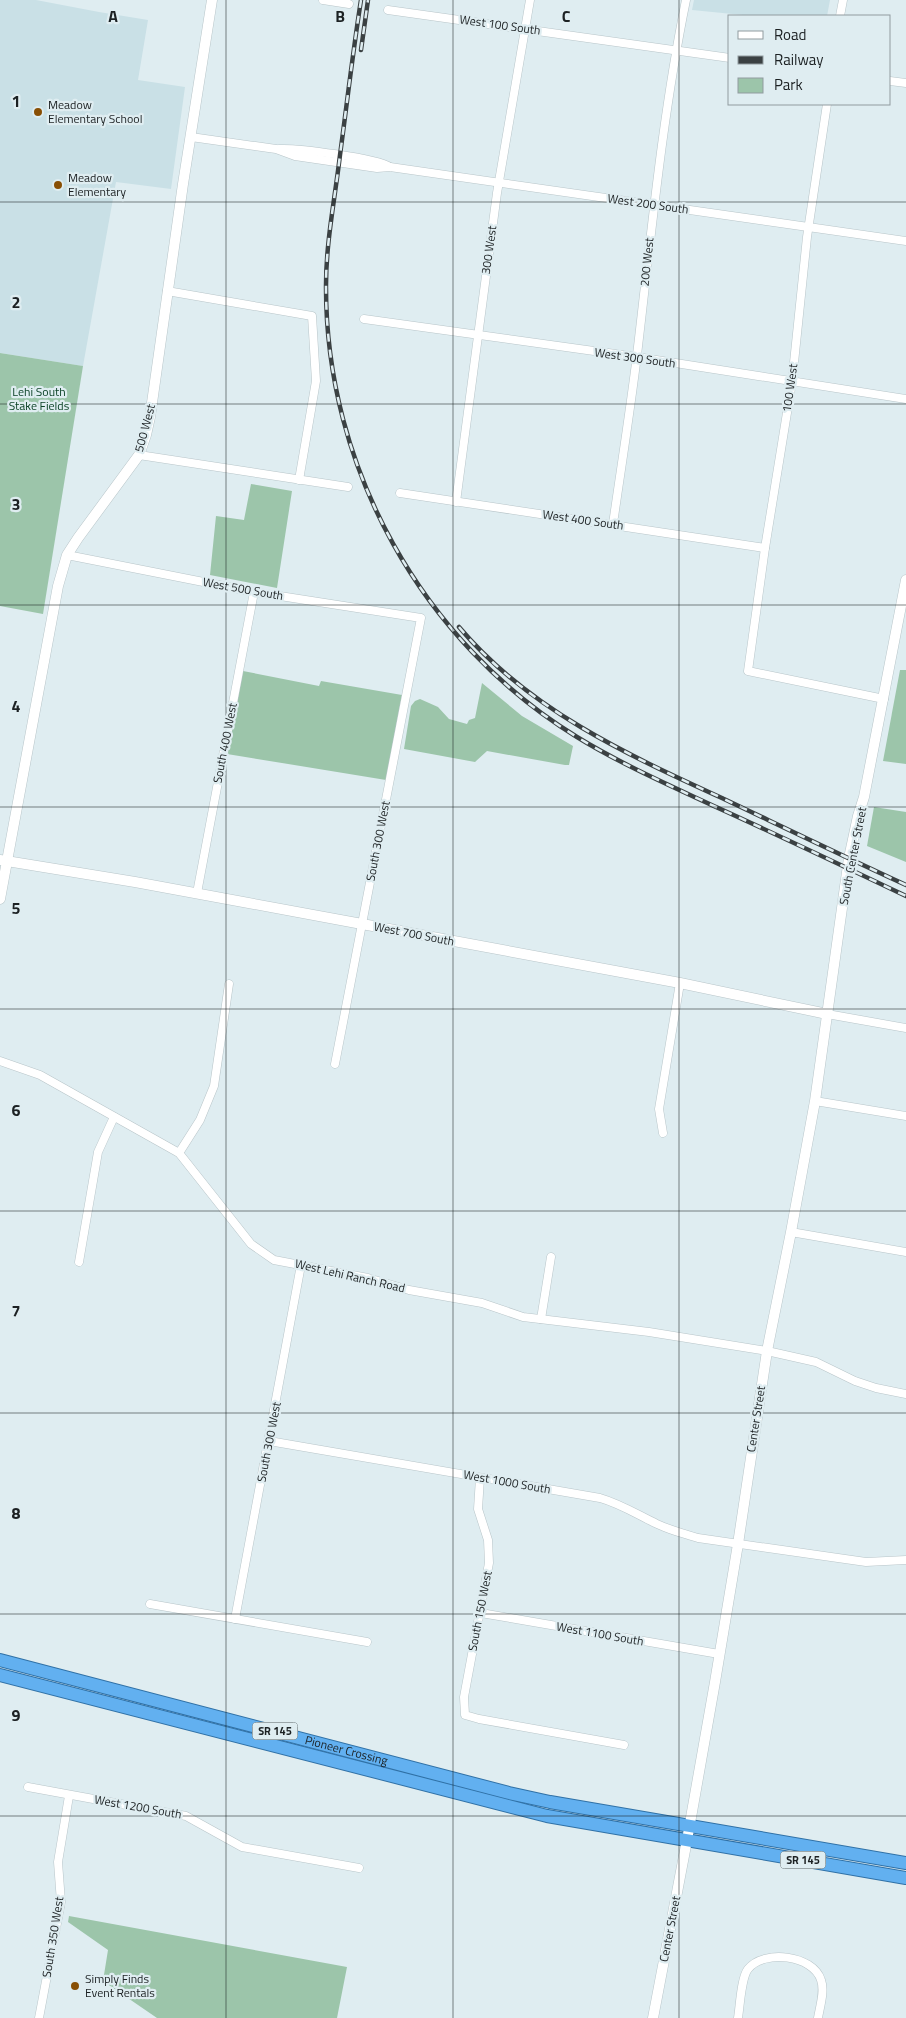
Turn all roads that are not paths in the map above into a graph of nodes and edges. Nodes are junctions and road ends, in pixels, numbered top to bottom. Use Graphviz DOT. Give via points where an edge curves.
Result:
graph roads {
  1 [pos="212,0"];
  2 [pos="323,0"];
  3 [pos="530,0"];
  4 [pos="686,0"];
  5 [pos="843,0"];
  6 [pos="349,4"];
  7 [pos="388,10"];
  8 [pos="840,15"];
  9 [pos="526,29"];
  10 [pos="676,51"];
  11 [pos="728,58"];
  12 [pos="891,81"];
  13 [pos="906,83"];
  14 [pos="827,105"];
  15 [pos="191,136"];
  16 [pos="499,182"];
  17 [pos="653,204"];
  18 [pos="809,226"];
  19 [pos="906,240"];
  20 [pos="167,291"];
  21 [pos="364,319"];
  22 [pos="477,336"];
  23 [pos="637,357"];
  24 [pos="792,382"];
  25 [pos="906,399"];
  26 [pos="139,455"];
  27 [pos="300,480"];
  28 [pos="348,487"];
  29 [pos="400,493"];
  30 [pos="456,502"];
  31 [pos="613,524"];
  32 [pos="765,548"];
  33 [pos="67,556"];
  34 [pos="906,580"];
  35 [pos="254,592"];
  36 [pos="421,618"];
  37 [pos="884,699"];
  38 [pos="3,861"];
  39 [pos="197,893"];
  40 [pos="0,899"];
  41 [pos="362,924"];
  42 [pos="229,984"];
  43 [pos="680,984"];
  44 [pos="827,1014"];
  45 [pos="906,1028"];
  46 [pos="0,1061"];
  47 [pos="335,1064"];
  48 [pos="815,1101"];
  49 [pos="906,1116"];
  50 [pos="114,1117"];
  51 [pos="663,1133"];
  52 [pos="179,1153"];
  53 [pos="791,1232"];
  54 [pos="906,1252"];
  55 [pos="551,1256"];
  56 [pos="79,1262"];
  57 [pos="302,1265"];
  58 [pos="541,1319"];
  59 [pos="767,1351"];
  60 [pos="906,1394"];
  61 [pos="269,1441"];
  62 [pos="480,1478"];
  63 [pos="738,1544"];
  64 [pos="906,1560"];
  65 [pos="150,1604"];
  66 [pos="481,1613"];
  67 [pos="236,1619"];
  68 [pos="367,1642"];
  69 [pos="719,1654"];
  70 [pos="0,1660"];
  71 [pos="0,1675"];
  72 [pos="624,1745"];
  73 [pos="28,1788"];
  74 [pos="69,1796"];
  75 [pos="690,1826"];
  76 [pos="687,1840"];
  77 [pos="906,1863"];
  78 [pos="359,1868"];
  79 [pos="906,1878"];
  80 [pos="40,2018"];
  81 [pos="652,2018"];
  82 [pos="738,2018"];
  83 [pos="818,2018"];
  1 -- 15 [label="street, 500 West"];
  2 -- 6 [label="street"];
  3 -- 9 [label="street, 300 West"];
  4 -- 10 [label="street, 200 West"];
  5 -- 8 [label="street"];
  7 -- 9 [label="street, West 100 South"];
  9 -- 10 [label="street, West 100 South"];
  9 -- 16 [label="street, 300 West"];
  10 -- 11 [label="street, West 100 South"];
  10 -- 17 [label="street, 200 West"];
  12 -- 13 [label="street"];
  14 -- 18 [label="street, 100 West"];
  15 -- 16 [label="street, West 200 South" via="276,149 299,149 378,162 390,167"];
  15 -- 20 [label="street, 500 West"];
  16 -- 17 [label="street, West 200 South"];
  16 -- 22 [label="street, 300 West"];
  17 -- 18 [label="street, West 200 South"];
  17 -- 23 [label="street, 200 West"];
  18 -- 19 [label="street, West 200 South"];
  18 -- 24 [label="street, 100 West"];
  20 -- 26 [label="street, 500 West" via="150,417"];
  20 -- 27 [label="street" via="312,316 316,382"];
  21 -- 22 [label="street, West 300 South"];
  22 -- 23 [label="street, West 300 South"];
  22 -- 30 [label="street, 300 West"];
  23 -- 24 [label="street, West 300 South"];
  23 -- 31 [label="street, 200 West"];
  24 -- 25 [label="street, West 300 South"];
  24 -- 32 [label="street, 100 West"];
  26 -- 27 [label="street"];
  26 -- 33 [label="street, 500 West"];
  27 -- 28 [label="street"];
  29 -- 30 [label="street, West 400 South"];
  30 -- 31 [label="street, West 400 South"];
  31 -- 32 [label="street, West 400 South"];
  32 -- 37 [label="street, 100 West" via="748,671"];
  33 -- 35 [label="street, West 500 South"];
  33 -- 38 [label="street, 500 West" via="58,586"];
  34 -- 37 [label="street"];
  35 -- 36 [label="street, West 500 South"];
  35 -- 39 [label="street, South 400 West"];
  36 -- 41 [label="street, South 300 West"];
  37 -- 44 [label="street, South Center Street" via="842,915"];
  38 -- 39 [label="street, West 700 South"];
  38 -- 40 [label="street, 500 West"];
  39 -- 41 [label="street, West 700 South"];
  41 -- 43 [label="street, West 700 South"];
  41 -- 47 [label="street, South 300 West"];
  42 -- 52 [label="street" via="214,1086 200,1120"];
  43 -- 44 [label="street, West 700 South"];
  43 -- 51 [label="street" via="659,1109"];
  44 -- 45 [label="street"];
  44 -- 48 [label="street, Center Street"];
  46 -- 50 [label="street, West Lehi Ranch Road" via="40,1075"];
  48 -- 49 [label="street"];
  48 -- 53 [label="street, Center Street"];
  50 -- 52 [label="street, West Lehi Ranch Road"];
  50 -- 56 [label="street" via="98,1152"];
  52 -- 57 [label="street, West Lehi Ranch Road" via="251,1244 274,1260"];
  53 -- 54 [label="street"];
  53 -- 59 [label="street, Center Street"];
  55 -- 58 [label="street"];
  57 -- 58 [label="street, West Lehi Ranch Road" via="482,1303"];
  57 -- 61 [label="street, South 300 West"];
  58 -- 59 [label="street, West Lehi Ranch Road"];
  59 -- 60 [label="street, West Lehi Ranch Road" via="816,1362 854,1382"];
  59 -- 63 [label="street, Center Street"];
  61 -- 62 [label="street, West 1000 South"];
  61 -- 67 [label="street, South 300 West"];
  62 -- 63 [label="street, West 1000 South" via="611,1501 677,1532"];
  62 -- 66 [label="street, South 150 West" via="478,1510 488,1540 490,1563"];
  63 -- 64 [label="street, West 1000 South" via="866,1562"];
  63 -- 69 [label="street, Center Street"];
  65 -- 67 [label="street"];
  66 -- 69 [label="street, West 1100 South"];
  66 -- 72 [label="street, South 150 West" via="464,1697 465,1714 479,1720"];
  67 -- 68 [label="street"];
  69 -- 75 [label="street, Center Street"];
  70 -- 75 [label="highway, Pioneer Crossing / SR 145" via="509,1793"];
  71 -- 76 [label="highway, Pioneer Crossing / SR 145" via="508,1807"];
  73 -- 74 [label="street, West 1200 South"];
  74 -- 78 [label="street, West 1200 South" via="186,1816 242,1847"];
  74 -- 80 [label="street, South 350 West" via="58,1862 61,1902"];
  75 -- 76 [label="street"];
  75 -- 77 [label="highway, SR 145"];
  76 -- 79 [label="highway, SR 145"];
  76 -- 81 [label="street, Center Street"];
  82 -- 83 [label="street" via="746,1974 760,1959 773,1956 803,1961 819,1974 823,1987"];
}
